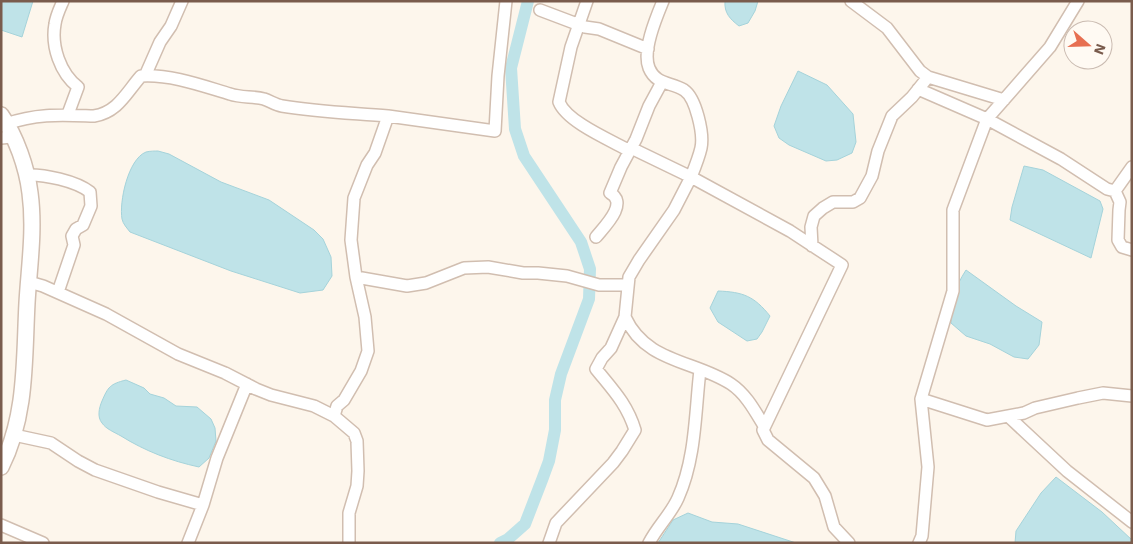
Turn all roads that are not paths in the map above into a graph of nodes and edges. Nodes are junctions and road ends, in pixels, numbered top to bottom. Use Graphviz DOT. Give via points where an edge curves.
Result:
graph roads {
  1 [pos="63,1"];
  2 [pos="182,1"];
  3 [pos="506,1"];
  4 [pos="588,1"];
  5 [pos="663,1"];
  6 [pos="851,1"];
  7 [pos="1078,1"];
  8 [pos="540,10"];
  9 [pos="580,25"];
  10 [pos="648,49"];
  11 [pos="145,76"];
  12 [pos="928,77"];
  13 [pos="662,82"];
  14 [pos="918,89"];
  15 [pos="1004,100"];
  16 [pos="68,114"];
  17 [pos="388,116"];
  18 [pos="987,119"];
  19 [pos="5,128"];
  20 [pos="630,149"];
  21 [pos="1132,167"];
  22 [pos="26,176"];
  23 [pos="691,177"];
  24 [pos="1115,191"];
  25 [pos="596,237"];
  26 [pos="812,246"];
  27 [pos="1132,250"];
  28 [pos="356,277"];
  29 [pos="29,282"];
  30 [pos="628,285"];
  31 [pos="58,292"];
  32 [pos="625,317"];
  33 [pos="700,370"];
  34 [pos="247,384"];
  35 [pos="1130,392"];
  36 [pos="922,399"];
  37 [pos="334,416"];
  38 [pos="1008,416"];
  39 [pos="764,426"];
  40 [pos="14,435"];
  41 [pos="1,467"];
  42 [pos="203,505"];
  43 [pos="1132,522"];
  44 [pos="1,525"];
  45 [pos="44,543"];
  46 [pos="188,543"];
  47 [pos="349,543"];
  48 [pos="550,543"];
  49 [pos="649,543"];
  50 [pos="849,543"];
  51 [pos="919,543"];
  1 -- 16 [label="street" via="55,22 57,54 68,80 78,87"];
  2 -- 11 [label="street"];
  3 -- 17 [label="street" via="495,131"];
  4 -- 9 [label="street"];
  5 -- 10 [label="street"];
  6 -- 12 [label="street" via="887,28"];
  7 -- 15 [label="street" via="1050,47"];
  8 -- 9 [label="street"];
  9 -- 10 [label="street" via="599,28"];
  9 -- 20 [label="street" via="571,47 559,102 574,120"];
  10 -- 13 [label="street" via="649,68 653,76"];
  11 -- 16 [label="street" via="141,76 111,111 94,116"];
  11 -- 17 [label="street" via="163,76 230,94 264,99 280,106"];
  12 -- 14 [label="street"];
  12 -- 15 [label="street"];
  13 -- 20 [label="street"];
  13 -- 23 [label="street" via="685,90 698,118 702,146"];
  14 -- 18 [label="street"];
  14 -- 26 [label="street" via="892,116 872,176 860,198 853,202 833,202 814,216"];
  15 -- 18 [label="street"];
  16 -- 19 [label="street" via="23,118"];
  17 -- 28 [label="street" via="376,153 367,165 354,198 351,240"];
  18 -- 24 [label="street"];
  18 -- 36 [label="street" via="953,210 952,291"];
  19 -- 22 [label="street" via="22,155"];
  20 -- 23 [label="street"];
  20 -- 25 [label="street" via="610,193 617,201 616,210"];
  21 -- 24 [label="street"];
  22 -- 29 [label="street" via="30,193 32,248"];
  22 -- 31 [label="street" via="54,178 90,192 91,206 83,225 72,236 74,245"];
  23 -- 26 [label="street"];
  23 -- 30 [label="street" via="674,210 633,269"];
  24 -- 27 [label="street" via="1120,202 1118,240 1122,247"];
  26 -- 39 [label="street" via="842,266"];
  28 -- 30 [label="street" via="408,286 426,283 464,268 488,267 567,276 599,285"];
  28 -- 37 [label="street" via="368,351 362,371 337,406"];
  29 -- 31 [label="street"];
  29 -- 40 [label="street" via="24,380"];
  30 -- 32 [label="street"];
  31 -- 34 [label="street" via="178,354"];
  32 -- 33 [label="street" via="641,341 682,364"];
  32 -- 48 [label="street" via="611,348 596,369 617,393 635,430 613,463 556,524"];
  33 -- 39 [label="street" via="739,390"];
  33 -- 49 [label="street" via="696,426 682,487 678,500"];
  34 -- 37 [label="street"];
  34 -- 42 [label="street" via="217,458"];
  35 -- 38 [label="street" via="1086,396"];
  36 -- 38 [label="street" via="987,420"];
  36 -- 51 [label="street" via="928,467"];
  37 -- 47 [label="street" via="354,433 357,441 357,486 349,513"];
  38 -- 43 [label="street" via="1066,471"];
  39 -- 50 [label="street" via="762,430 768,440 814,478 825,496 834,527"];
  40 -- 41 [label="street"];
  40 -- 42 [label="street" via="51,443 95,470"];
  42 -- 46 [label="street"];
  44 -- 45 [label="street"];
}
